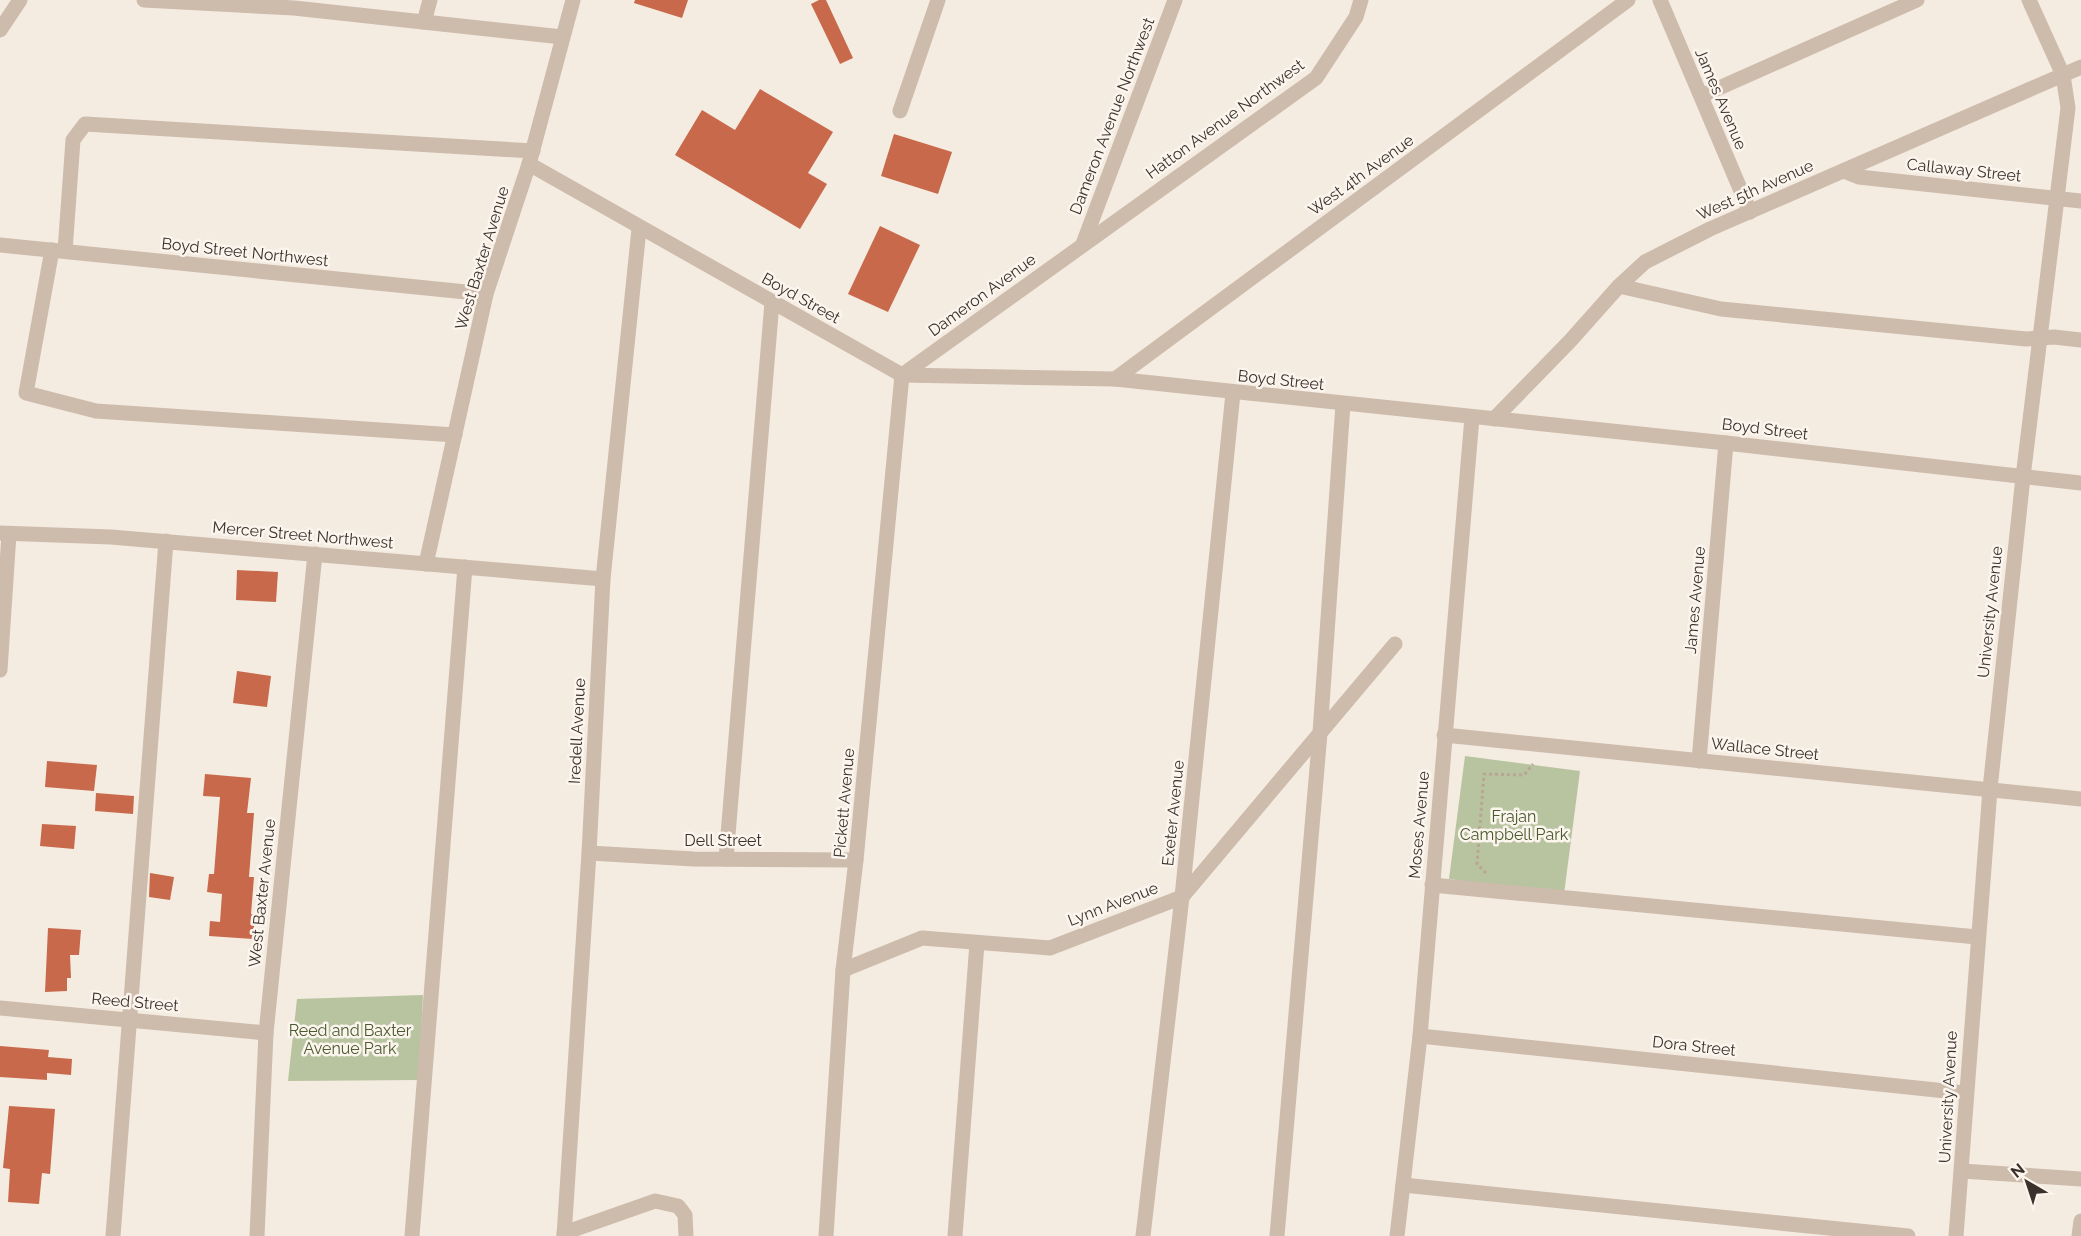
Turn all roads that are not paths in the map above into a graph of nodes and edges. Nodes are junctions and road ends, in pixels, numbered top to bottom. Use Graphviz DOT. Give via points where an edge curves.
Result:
graph roads {
  1 [pos="20,0"];
  2 [pos="144,0"];
  3 [pos="430,0"];
  4 [pos="573,0"];
  5 [pos="938,0"];
  6 [pos="1175,0"];
  7 [pos="1361,0"];
  8 [pos="1628,0"];
  9 [pos="1660,0"];
  10 [pos="1917,0"];
  11 [pos="2029,0"];
  12 [pos="294,4"];
  13 [pos="424,22"];
  14 [pos="0,30"];
  15 [pos="562,37"];
  16 [pos="2081,68"];
  17 [pos="2063,75"];
  18 [pos="1701,96"];
  19 [pos="900,111"];
  20 [pos="2065,130"];
  21 [pos="2081,130"];
  22 [pos="531,158"];
  23 [pos="1844,171"];
  24 [pos="2057,198"];
  25 [pos="2081,201"];
  26 [pos="1750,212"];
  27 [pos="639,229"];
  28 [pos="1083,244"];
  29 [pos="0,245"];
  30 [pos="58,250"];
  31 [pos="1619,286"];
  32 [pos="486,294"];
  33 [pos="772,302"];
  34 [pos="2040,339"];
  35 [pos="2081,340"];
  36 [pos="902,375"];
  37 [pos="1115,379"];
  38 [pos="1233,393"];
  39 [pos="1343,404"];
  40 [pos="1472,417"];
  41 [pos="1494,419"];
  42 [pos="455,435"];
  43 [pos="1726,442"];
  44 [pos="2023,477"];
  45 [pos="2081,483"];
  46 [pos="4,533"];
  47 [pos="166,541"];
  48 [pos="315,554"];
  49 [pos="426,564"];
  50 [pos="465,567"];
  51 [pos="603,579"];
  52 [pos="1395,644"];
  53 [pos="0,669"];
  54 [pos="1320,733"];
  55 [pos="1444,735"];
  56 [pos="1699,760"];
  57 [pos="1990,789"];
  58 [pos="2081,800"];
  59 [pos="589,853"];
  60 [pos="726,859"];
  61 [pos="856,860"];
  62 [pos="1432,885"];
  63 [pos="1182,897"];
  64 [pos="1977,938"];
  65 [pos="977,943"];
  66 [pos="843,970"];
  67 [pos="0,1008"];
  68 [pos="130,1020"];
  69 [pos="266,1033"];
  70 [pos="1419,1036"];
  71 [pos="1965,1093"];
  72 [pos="1962,1171"];
  73 [pos="2081,1179"];
  74 [pos="1403,1185"];
  75 [pos="2081,1221"];
  76 [pos="564,1235"];
  77 [pos="113,1236"];
  78 [pos="257,1236"];
  79 [pos="412,1236"];
  80 [pos="686,1236"];
  81 [pos="826,1236"];
  82 [pos="955,1236"];
  83 [pos="1143,1236"];
  84 [pos="1276,1236"];
  85 [pos="1397,1236"];
  86 [pos="1908,1236"];
  87 [pos="1956,1236"];
  88 [pos="2079,1236"];
  1 -- 14 [label="street"];
  2 -- 12 [label="street"];
  3 -- 13 [label="street"];
  4 -- 15 [label="street, West Baxter Avenue"];
  5 -- 19 [label="street"];
  6 -- 28 [label="street, Dameron Avenue Northwest"];
  7 -- 28 [label="street, Hatton Avenue Northwest" via="1356,17 1316,78"];
  8 -- 37 [label="street, West 4th Avenue"];
  9 -- 18 [label="street, James Avenue"];
  10 -- 18 [label="street"];
  11 -- 17 [label="street, University Avenue"];
  12 -- 13 [label="street"];
  13 -- 15 [label="street"];
  15 -- 22 [label="street, West Baxter Avenue"];
  16 -- 17 [label="street, West 5th Avenue"];
  17 -- 20 [label="street, University Avenue" via="2068,108"];
  17 -- 23 [label="street, West 5th Avenue"];
  18 -- 26 [label="street, James Avenue"];
  20 -- 21 [label="street"];
  20 -- 24 [label="street, University Avenue"];
  22 -- 27 [label="street, Boyd Street"];
  22 -- 30 [label="street" via="85,124 73,140"];
  22 -- 32 [label="street, West Baxter Avenue"];
  23 -- 24 [label="street, Callaway Street" via="1859,177"];
  23 -- 26 [label="street, West 5th Avenue"];
  24 -- 25 [label="street, Callaway Street"];
  24 -- 34 [label="street, University Avenue"];
  26 -- 31 [label="street, West 5th Avenue" via="1645,262"];
  27 -- 33 [label="street, Boyd Street"];
  27 -- 51 [label="street, Iredell Avenue"];
  28 -- 36 [label="street, Dameron Avenue"];
  29 -- 30 [label="street, Boyd Street Northwest"];
  30 -- 32 [label="street, Boyd Street Northwest"];
  30 -- 42 [label="street" via="26,393 96,411"];
  31 -- 34 [label="street" via="1721,309"];
  31 -- 41 [label="street, West 5th Avenue"];
  32 -- 42 [label="street, West Baxter Avenue"];
  33 -- 36 [label="street, Boyd Street"];
  33 -- 60 [label="street"];
  34 -- 35 [label="street"];
  34 -- 44 [label="street, University Avenue"];
  36 -- 37 [label="street, Boyd Street"];
  36 -- 61 [label="street, Pickett Avenue"];
  37 -- 38 [label="street, Boyd Street"];
  38 -- 39 [label="street, Boyd Street"];
  38 -- 63 [label="street, Exeter Avenue"];
  39 -- 40 [label="street, Boyd Street"];
  39 -- 54 [label="street"];
  40 -- 41 [label="street, Boyd Street"];
  40 -- 55 [label="street, Moses Avenue"];
  41 -- 43 [label="street, Boyd Street"];
  42 -- 49 [label="street, West Baxter Avenue"];
  43 -- 44 [label="street, Boyd Street"];
  43 -- 56 [label="street, James Avenue"];
  44 -- 45 [label="street, Boyd Street"];
  44 -- 57 [label="street, University Avenue"];
  46 -- 47 [label="street, Mercer Street Northwest"];
  46 -- 53 [label="street"];
  47 -- 48 [label="street, Mercer Street Northwest"];
  47 -- 68 [label="street"];
  48 -- 49 [label="street, Mercer Street Northwest"];
  48 -- 69 [label="street, West Baxter Avenue"];
  49 -- 50 [label="street, Mercer Street Northwest"];
  50 -- 51 [label="street, Mercer Street Northwest"];
  50 -- 79 [label="street"];
  51 -- 59 [label="street, Iredell Avenue"];
  52 -- 54 [label="street, Lynn Avenue"];
  54 -- 63 [label="street, Lynn Avenue"];
  54 -- 84 [label="street"];
  55 -- 56 [label="street, Wallace Street"];
  55 -- 62 [label="street, Moses Avenue"];
  56 -- 57 [label="street, Wallace Street"];
  57 -- 58 [label="street, Wallace Street"];
  57 -- 64 [label="street, University Avenue"];
  59 -- 60 [label="street, Dell Street"];
  59 -- 76 [label="street, Iredell Avenue"];
  60 -- 61 [label="street, Dell Street"];
  61 -- 66 [label="street, Pickett Avenue"];
  62 -- 64 [label="street"];
  62 -- 70 [label="street, Moses Avenue"];
  63 -- 65 [label="street, Lynn Avenue" via="1050,948"];
  63 -- 83 [label="street, Exeter Avenue"];
  64 -- 71 [label="street, University Avenue"];
  65 -- 66 [label="street, Lynn Avenue" via="922,938"];
  65 -- 82 [label="street"];
  66 -- 81 [label="street, Pickett Avenue"];
  67 -- 68 [label="street, Reed Street"];
  68 -- 69 [label="street, Reed Street"];
  68 -- 77 [label="street"];
  69 -- 78 [label="street, West Baxter Avenue"];
  70 -- 71 [label="street, Dora Street"];
  70 -- 74 [label="street, Moses Avenue"];
  71 -- 72 [label="street, University Avenue"];
  72 -- 73 [label="street"];
  72 -- 87 [label="street, University Avenue"];
  74 -- 85 [label="street, Moses Avenue"];
  74 -- 86 [label="street"];
  75 -- 88 [label="street"];
  76 -- 80 [label="street" via="655,1201 678,1206 685,1215"];
}
